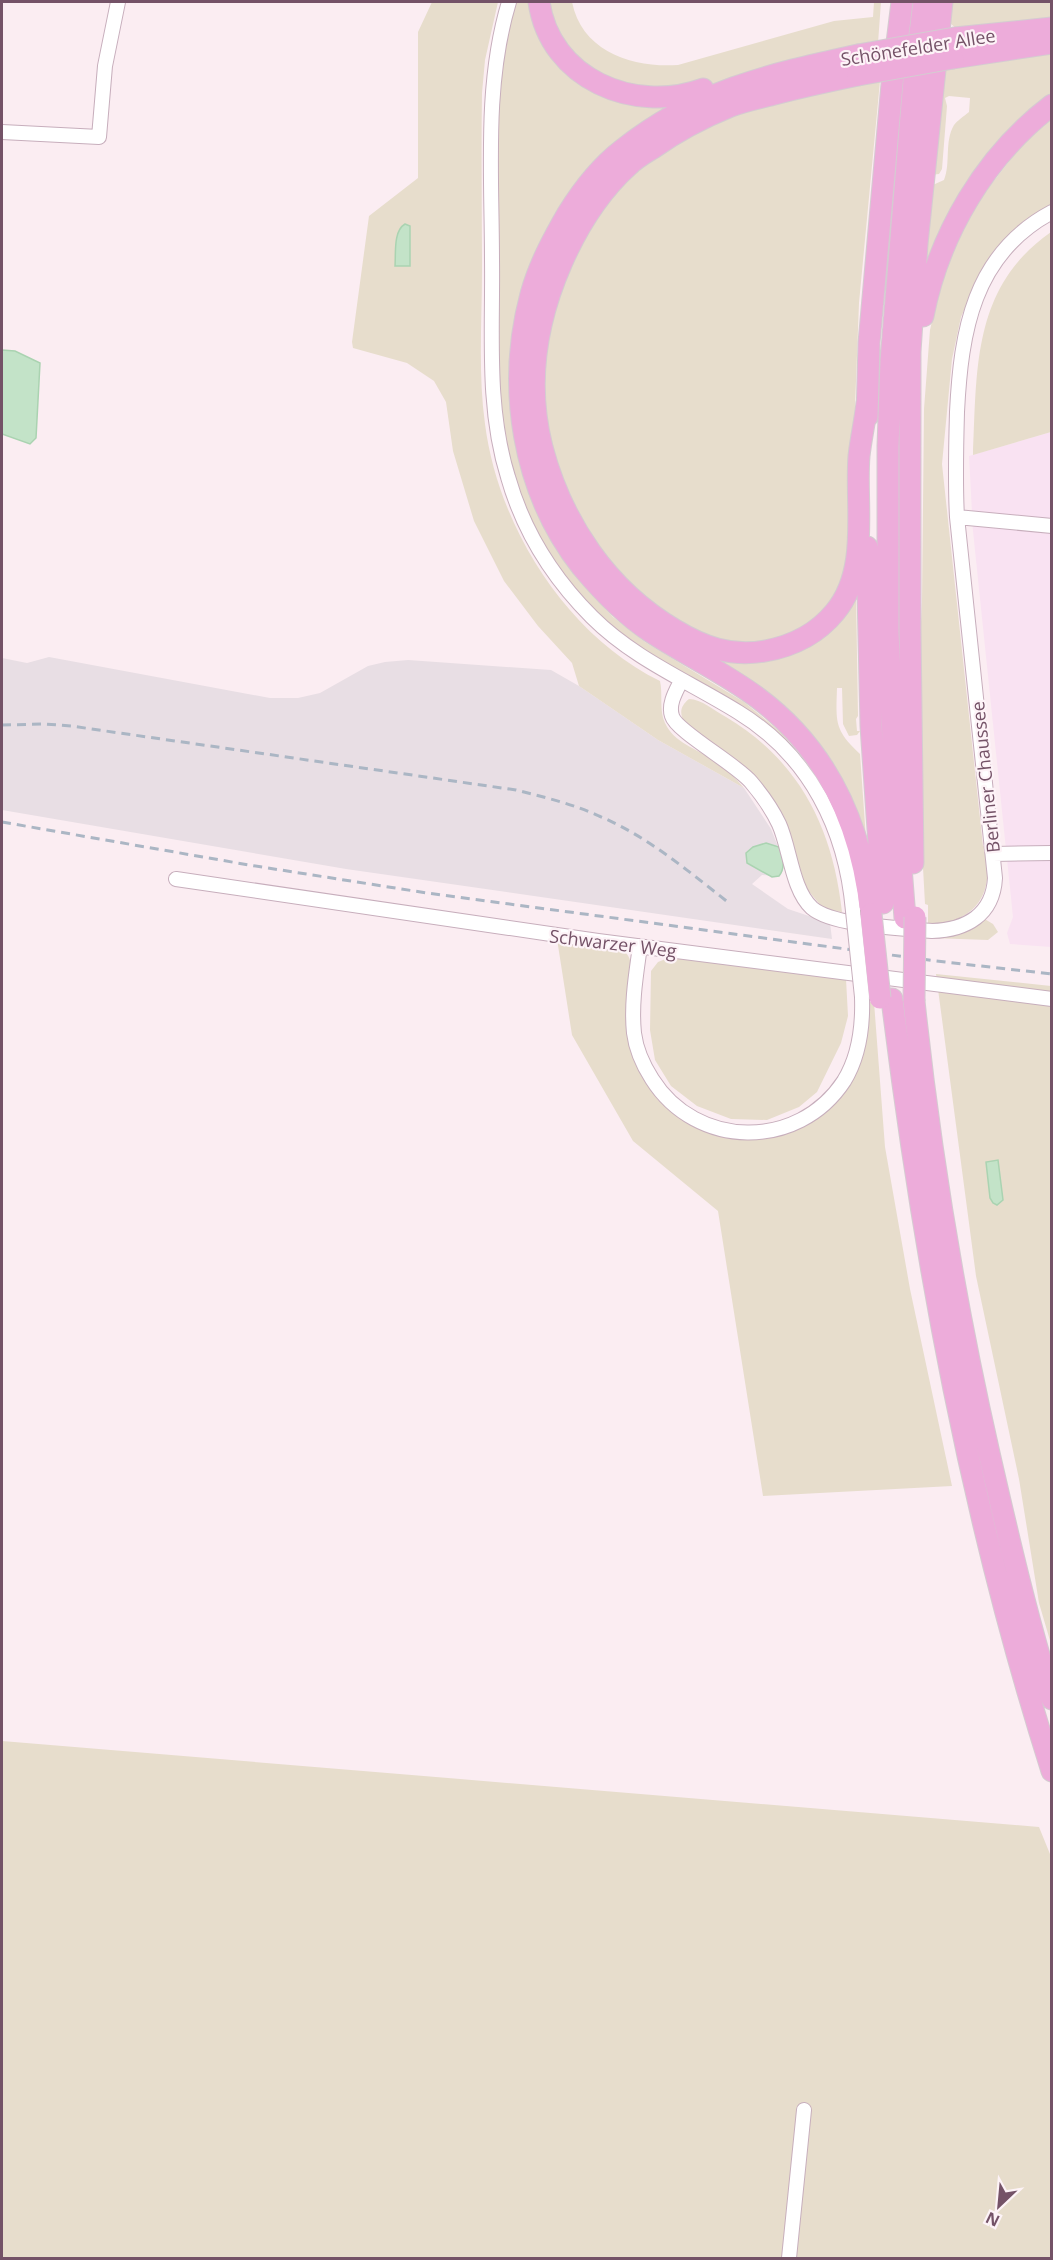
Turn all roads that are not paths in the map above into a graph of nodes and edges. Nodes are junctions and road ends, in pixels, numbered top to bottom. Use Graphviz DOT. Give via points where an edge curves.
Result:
graph roads {
  1 [pos="118,2"];
  2 [pos="509,2"];
  3 [pos="539,2"];
  4 [pos="902,2"];
  5 [pos="924,2"];
  6 [pos="942,2"];
  7 [pos="1052,22"];
  8 [pos="1052,28"];
  9 [pos="985,34"];
  10 [pos="1052,43"];
  11 [pos="954,48"];
  12 [pos="858,65"];
  13 [pos="785,71"];
  14 [pos="1052,105"];
  15 [pos="2,132"];
  16 [pos="1052,212"];
  17 [pos="867,403"];
  18 [pos="911,481"];
  19 [pos="957,517"];
  20 [pos="1052,526"];
  21 [pos="681,681"];
  22 [pos="1052,853"];
  23 [pos="993,854"];
  24 [pos="176,879"];
  25 [pos="886,915"];
  26 [pos="640,946"];
  27 [pos="878,998"];
  28 [pos="1052,999"];
  29 [pos="1052,1699"];
  30 [pos="1052,1771"];
  31 [pos="804,2110"];
  32 [pos="789,2259"];
  1 -- 15 [label="street" via="105,66 99,137"];
  2 -- 21 [label="street" via="497,51 492,131 494,400 498,440 522,515 537,546 572,596 615,638"];
  3 -- 13 [label="highway" via="550,34 571,64 613,91 646,97 675,96 752,75"];
  4 -- 17 [label="highway" via="869,343"];
  5 -- 25 [label="highway" via="893,338 888,446 888,633 896,804"];
  6 -- 18 [label="highway" via="910,352"];
  7 -- 9 [label="highway"];
  8 -- 9 [label="highway, Schönefelder Allee"];
  9 -- 11 [label="highway, Schönefelder Allee"];
  10 -- 11 [label="highway"];
  11 -- 12 [label="highway, bridge"];
  12 -- 13 [label="highway, Schönefelder Allee"];
  12 -- 17 [label="highway" via="733,105 674,134 629,164 590,210 556,277 537,342 535,396 540,440 551,479 579,536 616,585 646,611 688,638 720,650 750,654 780,648 813,633 837,610 850,585 857,559 860,456"];
  13 -- 25 [label="highway" via="711,95 685,108 622,150 590,182 556,233 531,292 522,345 520,395 524,437 540,491 564,541 582,567 650,632 758,698 815,755 846,810"];
  14 -- 18 [label="highway" via="1009,143 981,177 957,220 934,276 919,336"];
  16 -- 19 [label="street, Berliner Chaussee" via="1002,253 970,312 959,372"];
  17 -- 25 [label="highway" via="871,726"];
  18 -- 25 [label="highway" via="910,630"];
  19 -- 20 [label="street"];
  19 -- 23 [label="street, Berliner Chaussee"];
  21 -- 23 [label="street, Berliner Chaussee" via="671,706 672,717 681,729 729,762 766,801 779,824 802,896 827,917 932,931 957,929 975,920 985,909 995,884"];
  21 -- 25 [label="street" via="773,737 805,772 827,809 845,858"];
  22 -- 23 [label="street"];
  24 -- 26 [label="street, Schwarzer Weg"];
  25 -- 27 [label="highway"];
  25 -- 27 [label="street, bridge"];
  25 -- 29 [label="highway, bridge" via="914,1001 922,1082 966,1346 1009,1541"];
  26 -- 27 [label="street" via="633,994 634,1034 643,1064 659,1091 680,1111 723,1130 774,1130 815,1111 843,1081"];
  26 -- 28 [label="street, Schwarzer Weg"];
  27 -- 30 [label="highway" via="901,1073 927,1250 958,1410 999,1584"];
  31 -- 32 [label="street"];
}
